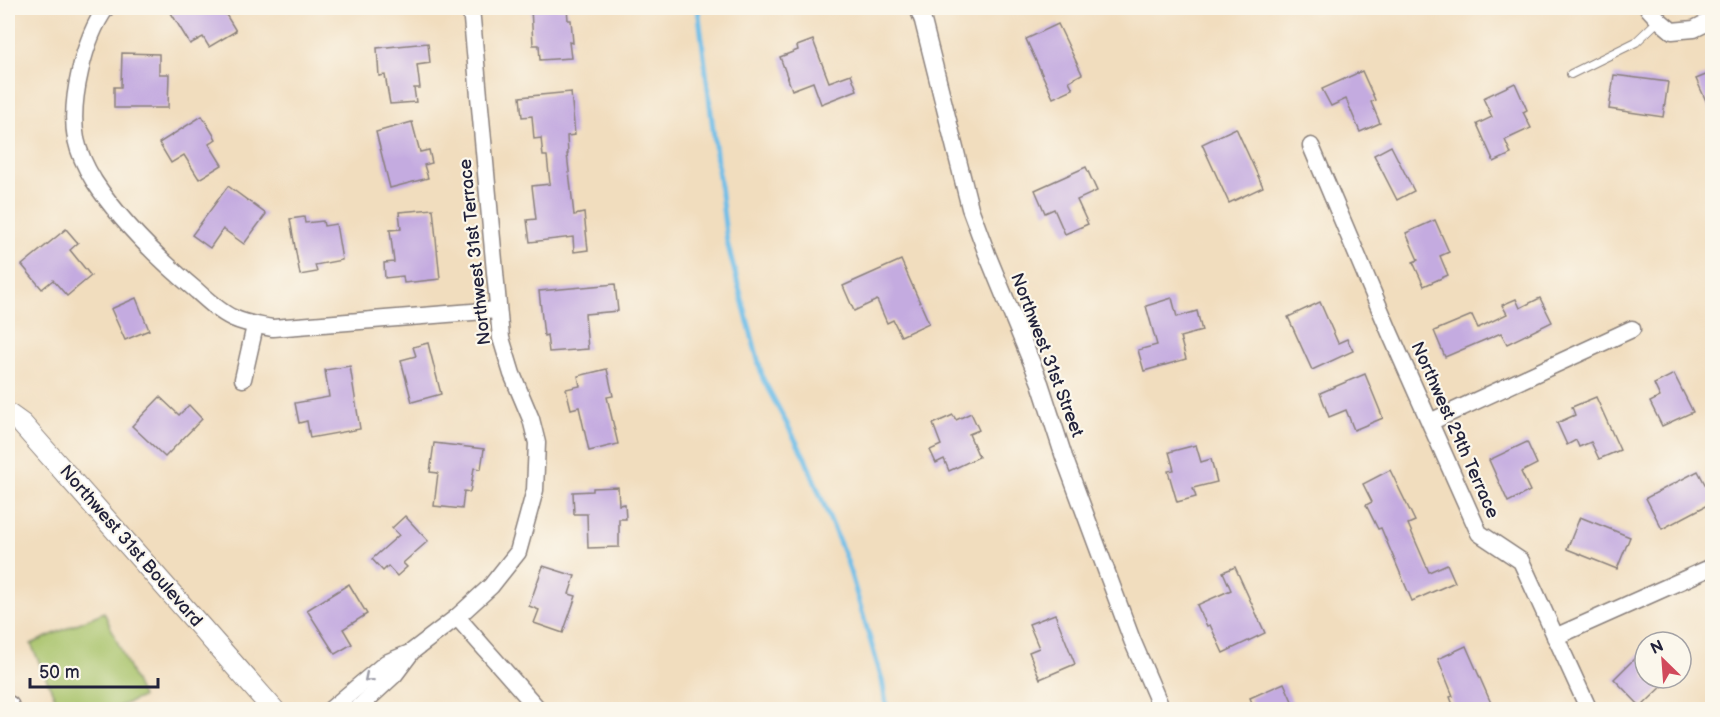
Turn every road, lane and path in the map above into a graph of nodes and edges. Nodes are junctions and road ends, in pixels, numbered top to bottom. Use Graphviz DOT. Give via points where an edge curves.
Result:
graph roads {
  1 [pos="106,8"];
  2 [pos="471,8"];
  3 [pos="918,8"];
  4 [pos="1660,19"];
  5 [pos="1713,20"];
  6 [pos="1570,74"];
  7 [pos="1311,146"];
  8 [pos="498,310"];
  9 [pos="255,326"];
  10 [pos="1632,329"];
  11 [pos="243,379"];
  12 [pos="8,414"];
  13 [pos="1430,422"];
  14 [pos="1713,567"];
  15 [pos="457,617"];
  16 [pos="1555,637"];
  17 [pos="410,653"];
  18 [pos="274,710"];
  19 [pos="330,710"];
  20 [pos="356,710"];
  21 [pos="539,710"];
  22 [pos="1162,710"];
  23 [pos="1589,710"];
  1 -- 9 [label="street" via="91,33 83,58 75,105 76,139 83,159 94,180 150,248 225,313"];
  2 -- 8 [label="street, Northwest 31st Terrace"];
  3 -- 22 [label="street, Northwest 31st Street" via="970,208 1040,383 1131,640"];
  4 -- 5 [label="street" via="1694,28"];
  4 -- 6 [label="lane" via="1636,42"];
  7 -- 13 [label="street, Northwest 29th Terrace"];
  8 -- 9 [label="street" via="273,328"];
  8 -- 15 [label="street, Northwest 31st Terrace" via="501,338 537,443 536,490 518,552 491,586"];
  9 -- 11 [label="street"];
  10 -- 13 [label="street"];
  12 -- 18 [label="street, Northwest 31st Boulevard" via="22,424"];
  13 -- 16 [label="street, Northwest 29th Terrace" via="1479,533 1521,561"];
  14 -- 16 [label="street"];
  15 -- 17 [label="street, Northwest 31st Terrace"];
  15 -- 21 [label="street"];
  16 -- 23 [label="street, Northwest 29th Terrace"];
  17 -- 19 [label="street, Northwest 31st Terrace, one-way" via="386,663"];
  17 -- 20 [label="street, Northwest 31st Terrace" via="395,674"];
}
